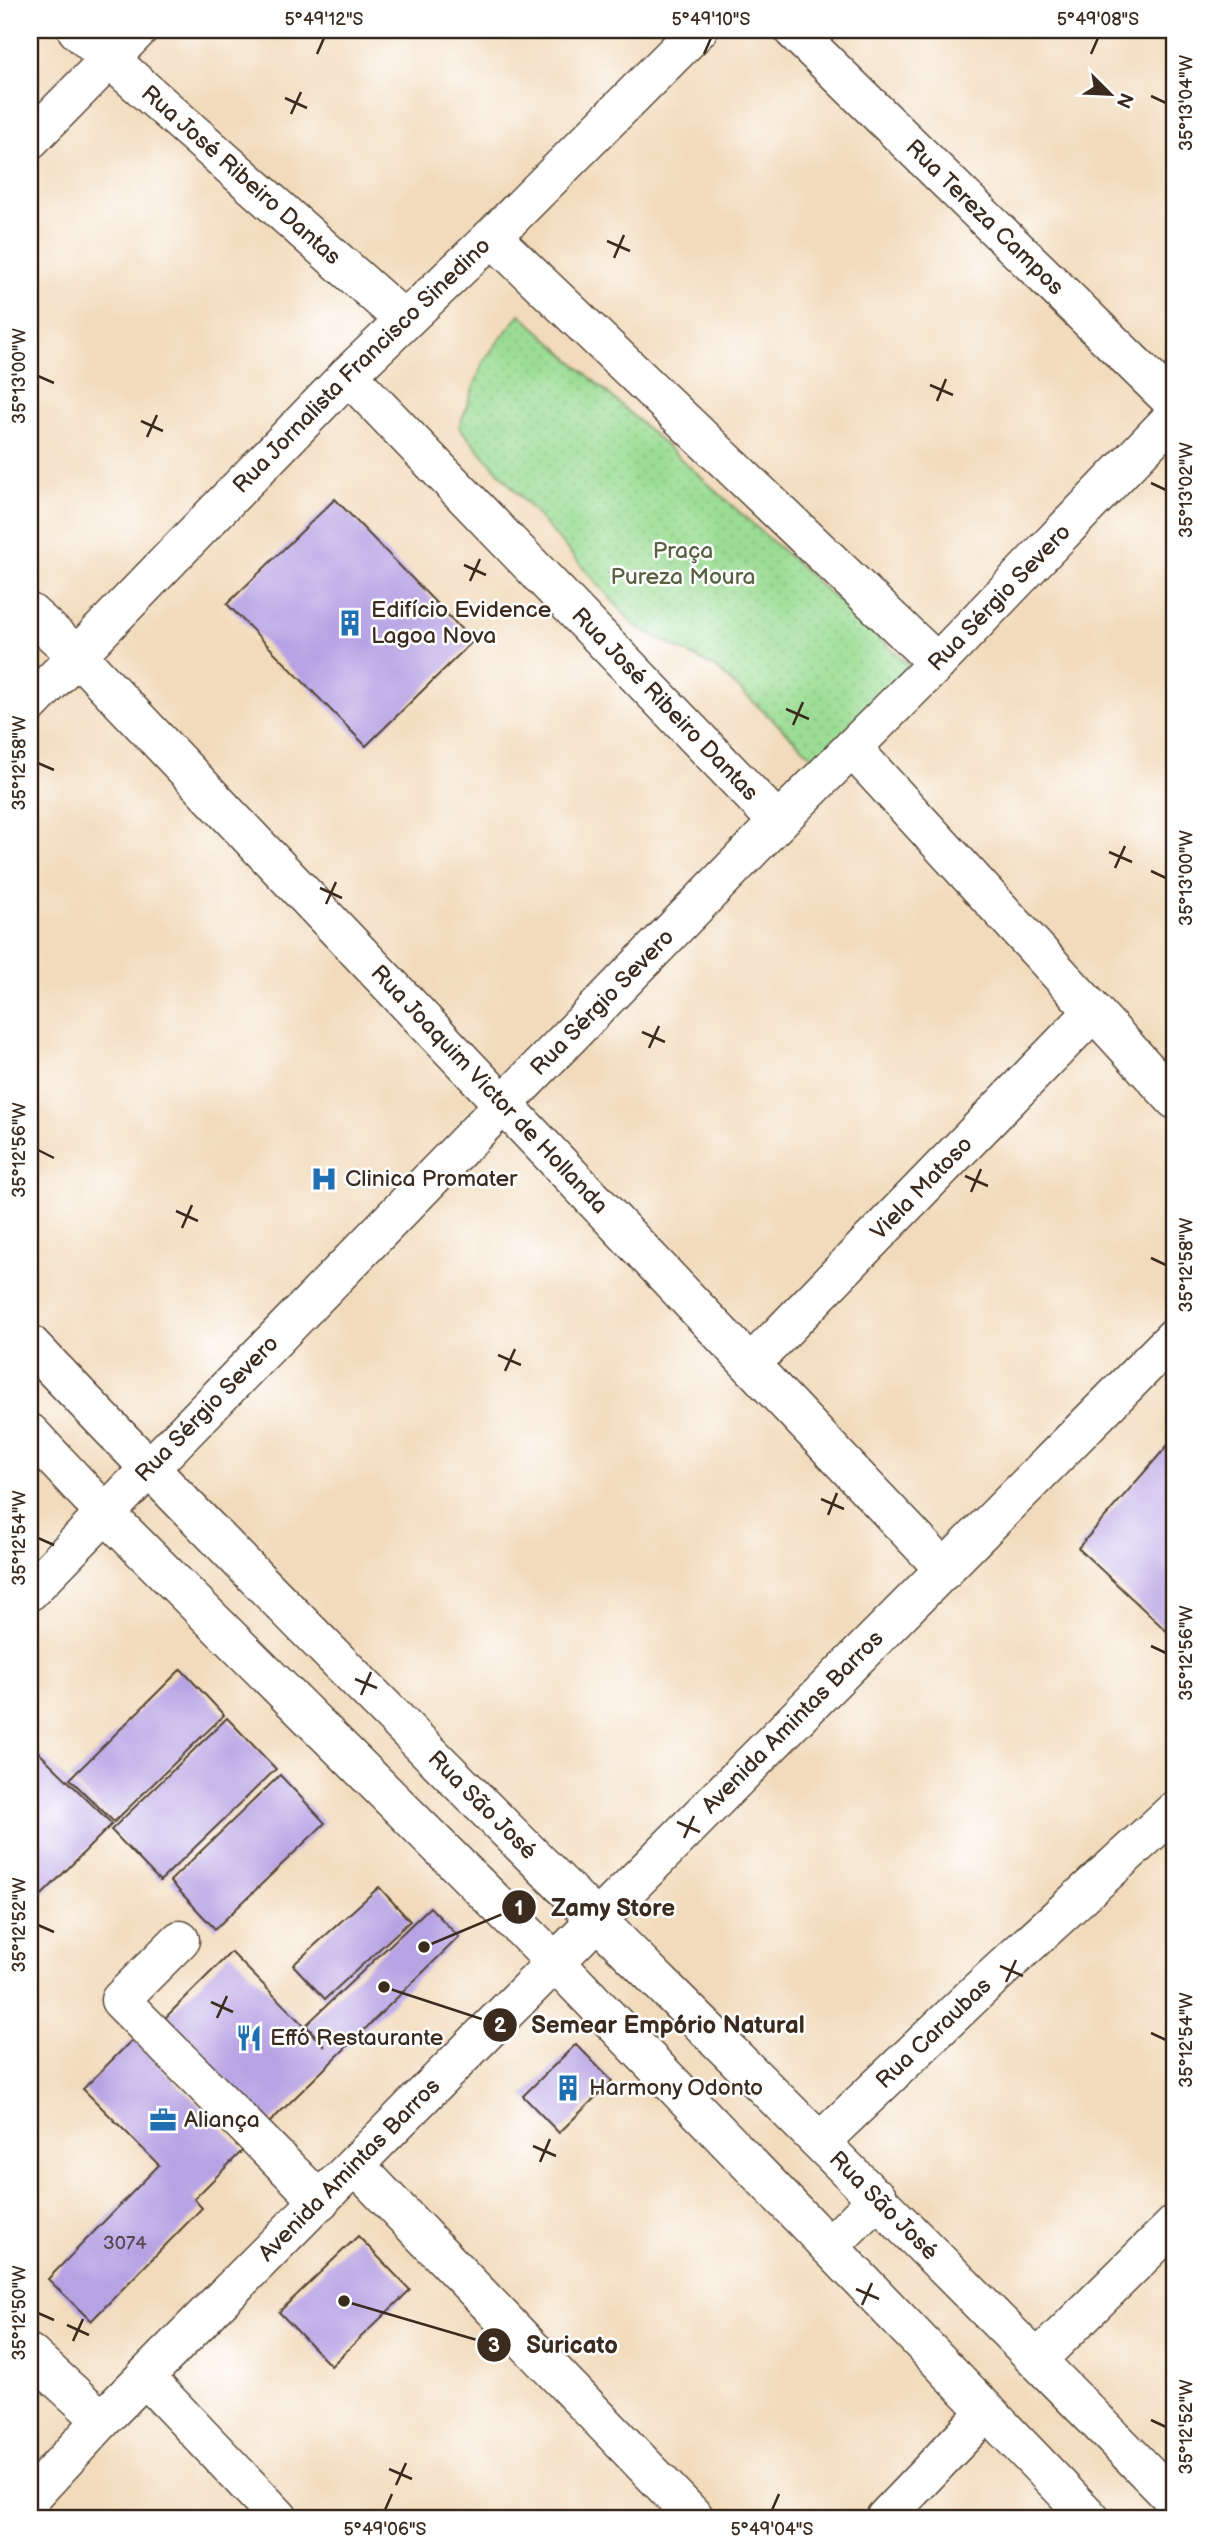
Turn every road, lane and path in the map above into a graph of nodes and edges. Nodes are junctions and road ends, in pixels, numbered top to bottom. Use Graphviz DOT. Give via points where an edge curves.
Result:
graph roads {
  1 [pos="77,30"];
  2 [pos="138,30"];
  3 [pos="698,30"];
  4 [pos="793,30"];
  5 [pos="109,60"];
  6 [pos="30,141"];
  7 [pos="492,237"];
  8 [pos="404,320"];
  9 [pos="348,375"];
  10 [pos="1175,404"];
  11 [pos="1175,415"];
  12 [pos="30,613"];
  13 [pos="77,655"];
  14 [pos="937,663"];
  15 [pos="30,704"];
  16 [pos="852,748"];
  17 [pos="778,822"];
  18 [pos="1093,1012"];
  19 [pos="1175,1100"];
  20 [pos="504,1104"];
  21 [pos="1175,1336"];
  22 [pos="30,1344"];
  23 [pos="751,1364"];
  24 [pos="30,1433"];
  25 [pos="147,1468"];
  26 [pos="104,1512"];
  27 [pos="944,1570"];
  28 [pos="30,1591"];
  29 [pos="1172,1812"];
  30 [pos="596,1919"];
  31 [pos="180,1940"];
  32 [pos="555,1962"];
  33 [pos="821,2141"];
  34 [pos="355,2165"];
  35 [pos="878,2198"];
  36 [pos="320,2201"];
  37 [pos="1175,2224"];
  38 [pos="829,2247"];
  39 [pos="30,2354"];
  40 [pos="1038,2359"];
  41 [pos="146,2378"];
  42 [pos="987,2411"];
  43 [pos="102,2420"];
  44 [pos="30,2498"];
  45 [pos="1175,2501"];
  46 [pos="279,2518"];
  47 [pos="695,2518"];
  48 [pos="885,2518"];
  49 [pos="1090,2518"];
  1 -- 5 [label="street, Rua José Ribeiro Dantas"];
  2 -- 5 [label="street"];
  3 -- 7 [label="street, Rua Jornalista Francisco Sinedino"];
  4 -- 10 [label="street, Rua Tereza Campos"];
  5 -- 6 [label="street"];
  5 -- 8 [label="street, Rua José Ribeiro Dantas"];
  7 -- 8 [label="street, Rua Jornalista Francisco Sinedino"];
  7 -- 14 [label="street"];
  8 -- 9 [label="street, Rua Jornalista Francisco Sinedino"];
  9 -- 13 [label="street, Rua Jornalista Francisco Sinedino"];
  9 -- 17 [label="street, Rua José Ribeiro Dantas"];
  11 -- 14 [label="street, Rua Sérgio Severo"];
  12 -- 13 [label="street, Rua Joaquim Victor de Hollanda"];
  13 -- 15 [label="street, Rua Jornalista Francisco Sinedino"];
  13 -- 20 [label="street, Rua Joaquim Victor de Hollanda"];
  14 -- 16 [label="street, Rua Sérgio Severo"];
  16 -- 17 [label="street, Rua Sérgio Severo"];
  16 -- 18 [label="street"];
  17 -- 20 [label="street, Rua Sérgio Severo"];
  18 -- 19 [label="street"];
  18 -- 23 [label="street, Viela Matoso"];
  20 -- 23 [label="street, Rua Joaquim Victor de Hollanda"];
  20 -- 25 [label="street, Rua Sérgio Severo"];
  21 -- 27 [label="street, Avenida Amintas Barros"];
  22 -- 25 [label="street, Rua São José"];
  23 -- 27 [label="street, Rua Joaquim Victor de Hollanda"];
  24 -- 26 [label="street"];
  25 -- 26 [label="street, Rua Sérgio Severo"];
  25 -- 30 [label="street, Rua São José"];
  26 -- 28 [label="street, Rua Sérgio Severo"];
  26 -- 32 [label="street"];
  27 -- 30 [label="street, Avenida Amintas Barros"];
  29 -- 33 [label="street, Rua Caraubas"];
  30 -- 32 [label="street, Avenida Amintas Barros"];
  30 -- 33 [label="street, Rua São José"];
  31 -- 36 [label="street" via="120,2000"];
  32 -- 34 [label="street, Avenida Amintas Barros"];
  32 -- 38 [label="street"];
  33 -- 35 [label="street, Rua São José"];
  34 -- 36 [label="street, Avenida Amintas Barros"];
  34 -- 47 [label="street"];
  35 -- 38 [label="street"];
  35 -- 40 [label="street, Rua São José"];
  36 -- 41 [label="street, Avenida Amintas Barros"];
  37 -- 40 [label="street"];
  38 -- 42 [label="street"];
  39 -- 43 [label="street"];
  40 -- 45 [label="street, Rua São José"];
  41 -- 43 [label="street, Avenida Amintas Barros"];
  41 -- 46 [label="street"];
  42 -- 48 [label="street"];
  42 -- 49 [label="street"];
  43 -- 44 [label="street, Avenida Amintas Barros"];
}
